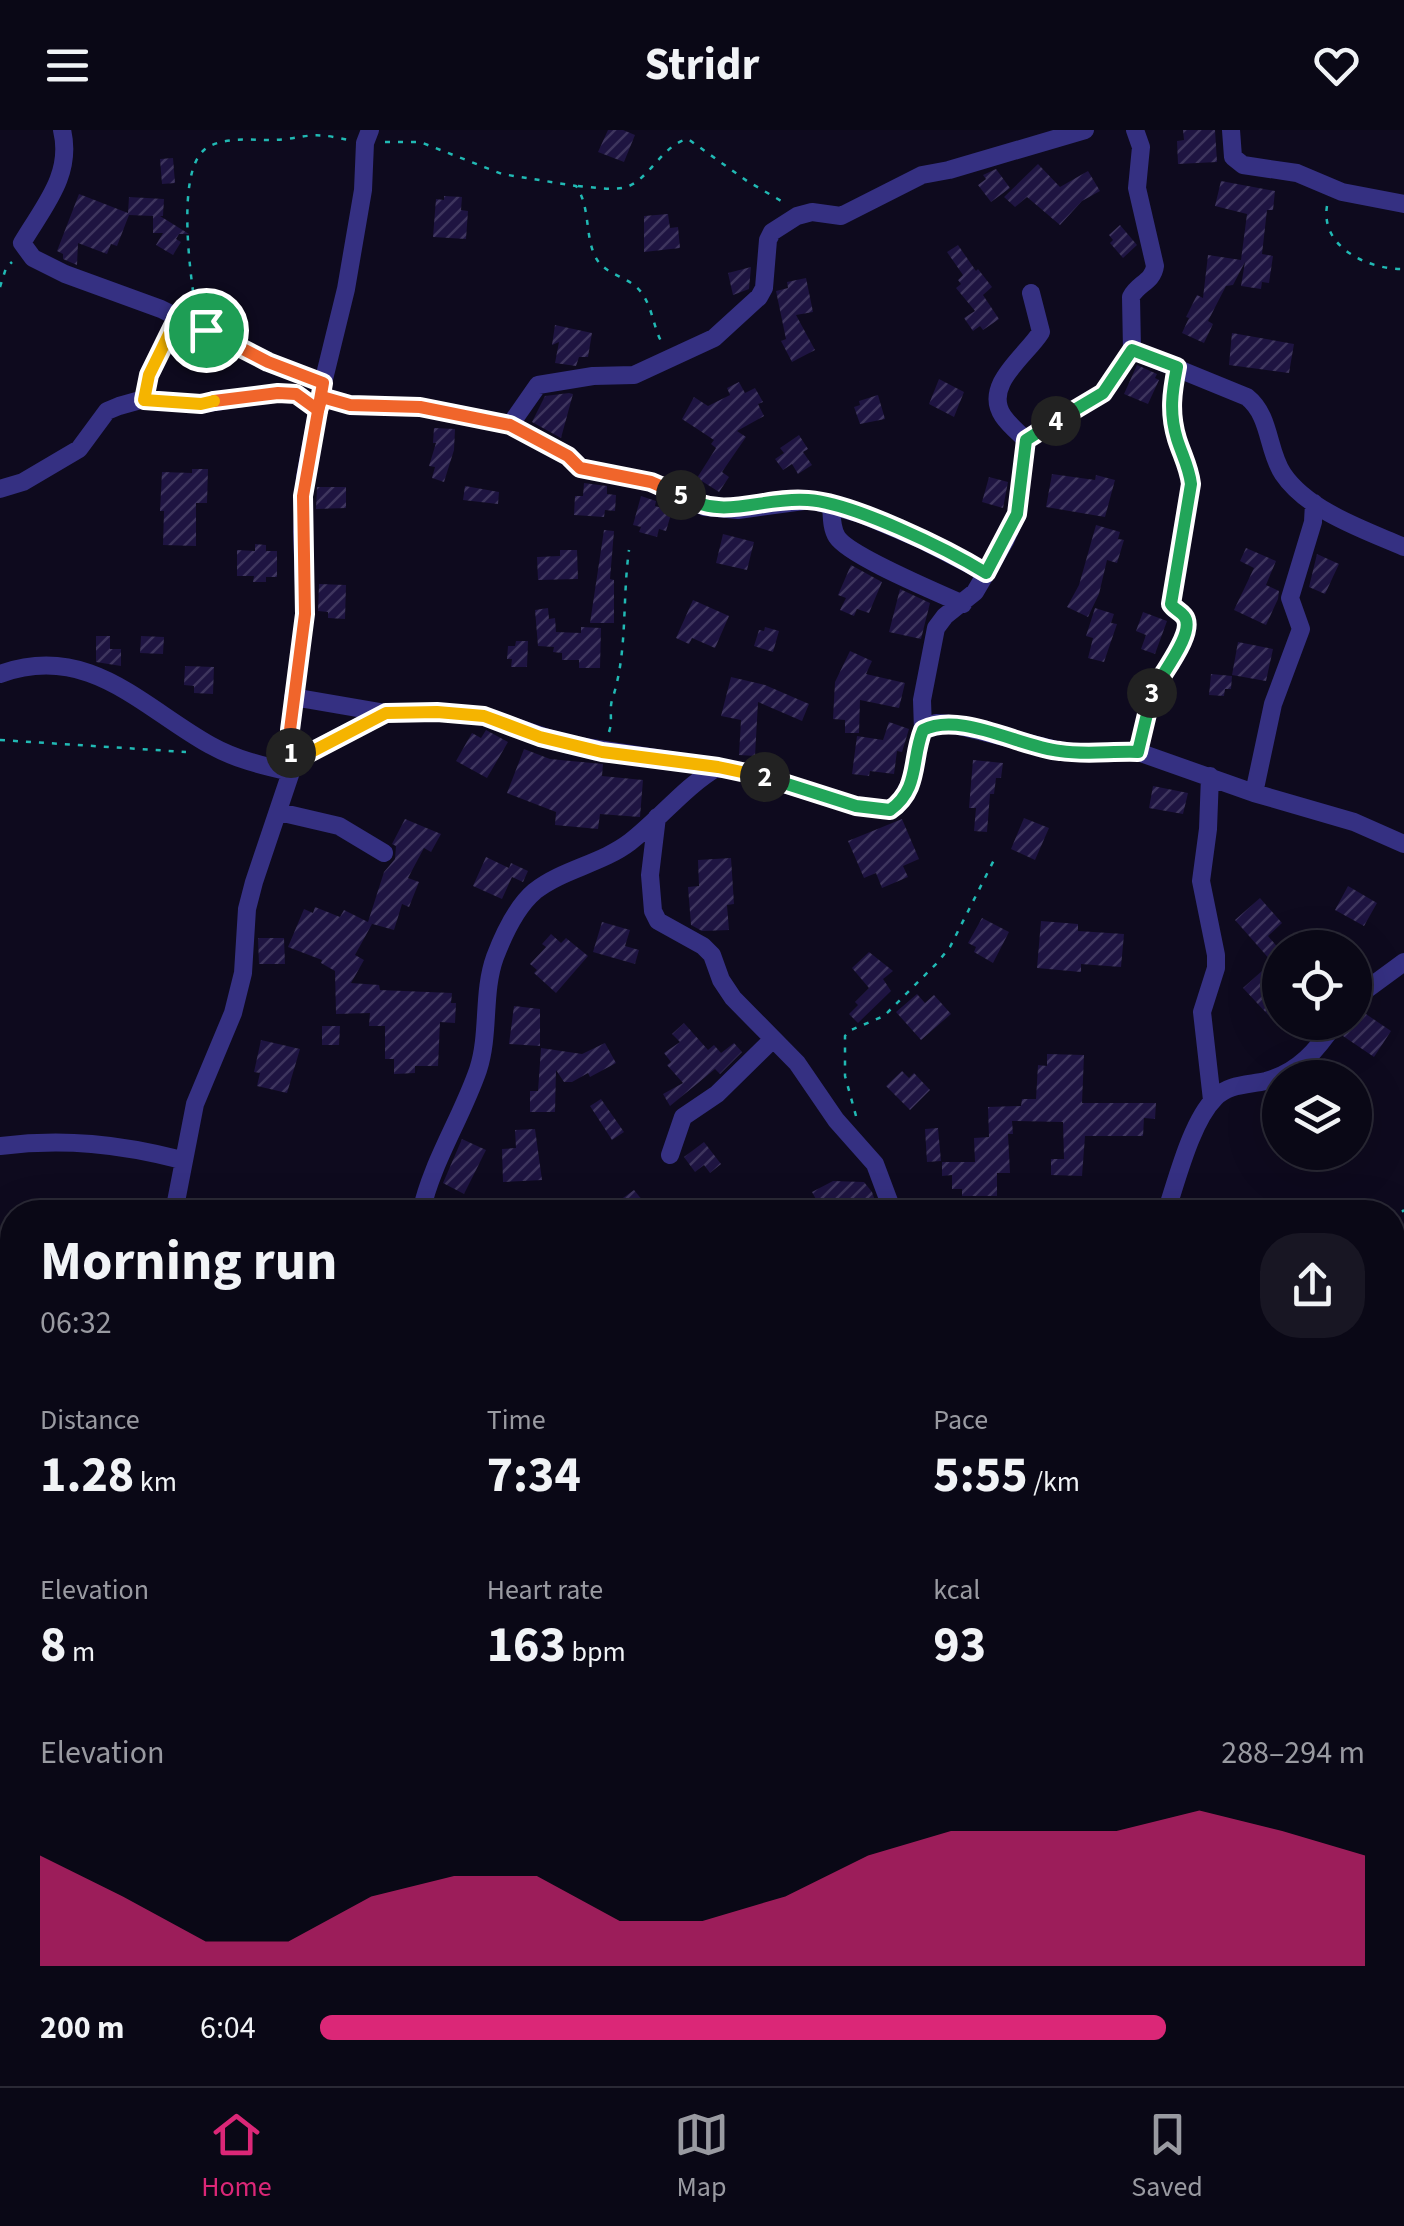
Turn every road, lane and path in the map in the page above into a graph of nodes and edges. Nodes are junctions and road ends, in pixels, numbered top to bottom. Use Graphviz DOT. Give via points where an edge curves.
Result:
graph roads {
  1 [pos="62,130"];
  2 [pos="1085,130"];
  3 [pos="1135,130"];
  4 [pos="1231,130"];
  5 [pos="367,136"];
  6 [pos="576,186"];
  7 [pos="1332,189"];
  8 [pos="784,202"];
  9 [pos="1404,204"];
  10 [pos="24,250"];
  11 [pos="1404,269"];
  12 [pos="0,287"];
  13 [pos="1031,292"];
  14 [pos="178,316"];
  15 [pos="206,330"];
  16 [pos="1132,350"];
  17 [pos="671,356"];
  18 [pos="1177,367"];
  19 [pos="321,397"];
  20 [pos="144,400"];
  21 [pos="510,425"];
  22 [pos="1026,440"];
  23 [pos="0,489"];
  24 [pos="1314,503"];
  25 [pos="831,506"];
  26 [pos="1404,547"];
  27 [pos="629,550"];
  28 [pos="986,573"];
  29 [pos="962,604"];
  30 [pos="0,674"];
  31 [pos="294,697"];
  32 [pos="386,713"];
  33 [pos="923,730"];
  34 [pos="0,740"];
  35 [pos="602,752"];
  36 [pos="1138,752"];
  37 [pos="198,753"];
  38 [pos="292,767"];
  39 [pos="718,767"];
  40 [pos="1210,776"];
  41 [pos="1254,793"];
  42 [pos="279,812"];
  43 [pos="657,817"];
  44 [pos="1404,844"];
  45 [pos="384,853"];
  46 [pos="996,856"];
  47 [pos="1404,962"];
  48 [pos="1372,986"];
  49 [pos="773,1039"];
  50 [pos="1324,1040"];
  51 [pos="1212,1100"];
  52 [pos="0,1146"];
  53 [pos="863,1147"];
  54 [pos="670,1156"];
  55 [pos="182,1160"];
  56 [pos="176,1200"];
  57 [pos="425,1200"];
  58 [pos="890,1200"];
  59 [pos="1170,1200"];
  1 -- 10 [label="street" via="66,144 56,189 22,243"];
  2 -- 17 [label="street" via="922,175 841,216 812,212 783,224 768,240 759,297 714,338"];
  3 -- 16 [label="street" via="1141,147 1137,188 1155,266 1132,297"];
  4 -- 7 [label="street" via="1236,162 1297,173"];
  5 -- 6 [label="path" via="420,142 502,174"];
  5 -- 15 [label="path" via="309,132 233,140 202,151 191,179 189,246 196,308"];
  5 -- 19 [label="street" via="346,289"];
  6 -- 8 [label="path" via="633,185 688,139"];
  6 -- 17 [label="path" via="593,252 602,266 640,290"];
  7 -- 9 [label="street"];
  7 -- 11 [label="path" via="1325,216 1338,242 1370,266"];
  10 -- 12 [label="path" via="6,268"];
  10 -- 14 [label="street" via="66,274"];
  13 -- 22 [label="street" via="1041,332 1005,373 998,404"];
  14 -- 15 [label="street"];
  14 -- 20 [label="path"];
  15 -- 19 [label="street"];
  16 -- 18 [label="street"];
  16 -- 22 [label="street" via="1103,393"];
  17 -- 21 [label="street" via="634,375 538,385"];
  18 -- 24 [label="street" via="1258,406 1282,472"];
  18 -- 36 [label="path" via="1170,404 1191,484 1171,604 1186,625 1152,695"];
  19 -- 20 [label="street"];
  19 -- 21 [label="street"];
  19 -- 31 [label="street" via="303,496 305,614"];
  20 -- 23 [label="street" via="107,411 78,449"];
  21 -- 25 [label="street" via="580,468 651,482 705,506 738,510 810,500"];
  22 -- 28 [label="street" via="1017,514"];
  24 -- 26 [label="street"];
  24 -- 41 [label="street" via="1290,598 1300,628"];
  25 -- 28 [label="street"];
  25 -- 29 [label="street" via="834,529 847,548"];
  27 -- 35 [label="path" via="620,683"];
  28 -- 29 [label="street"];
  29 -- 33 [label="street" via="945,616 930,643"];
  30 -- 38 [label="street" via="44,666 94,673 228,754"];
  31 -- 32 [label="street"];
  31 -- 38 [label="street"];
  32 -- 35 [label="street" via="484,716"];
  32 -- 38 [label="street"];
  33 -- 36 [label="street" via="952,724 1065,752"];
  33 -- 39 [label="street" via="912,787 890,810"];
  34 -- 37 [label="path"];
  35 -- 39 [label="street"];
  36 -- 40 [label="street"];
  38 -- 42 [label="street"];
  39 -- 43 [label="street"];
  40 -- 41 [label="street"];
  40 -- 51 [label="street" via="1201,881 1216,968 1202,1012"];
  41 -- 44 [label="street"];
  42 -- 45 [label="street" via="339,826"];
  42 -- 55 [label="street" via="247,908 233,1012 195,1104"];
  43 -- 49 [label="street" via="652,911 712,955 733,998"];
  43 -- 57 [label="street" via="628,843 532,893 510,925 488,990 484,1050"];
  46 -- 53 [label="path" via="937,963 884,1016 846,1036 844,1076"];
  47 -- 48 [label="street"];
  49 -- 53 [label="street"];
  49 -- 54 [label="street" via="683,1117"];
  50 -- 51 [label="street" via="1290,1072 1224,1090"];
  51 -- 59 [label="street"];
  52 -- 55 [label="street" via="68,1140"];
  53 -- 58 [label="street"];
  55 -- 56 [label="street"];
}
